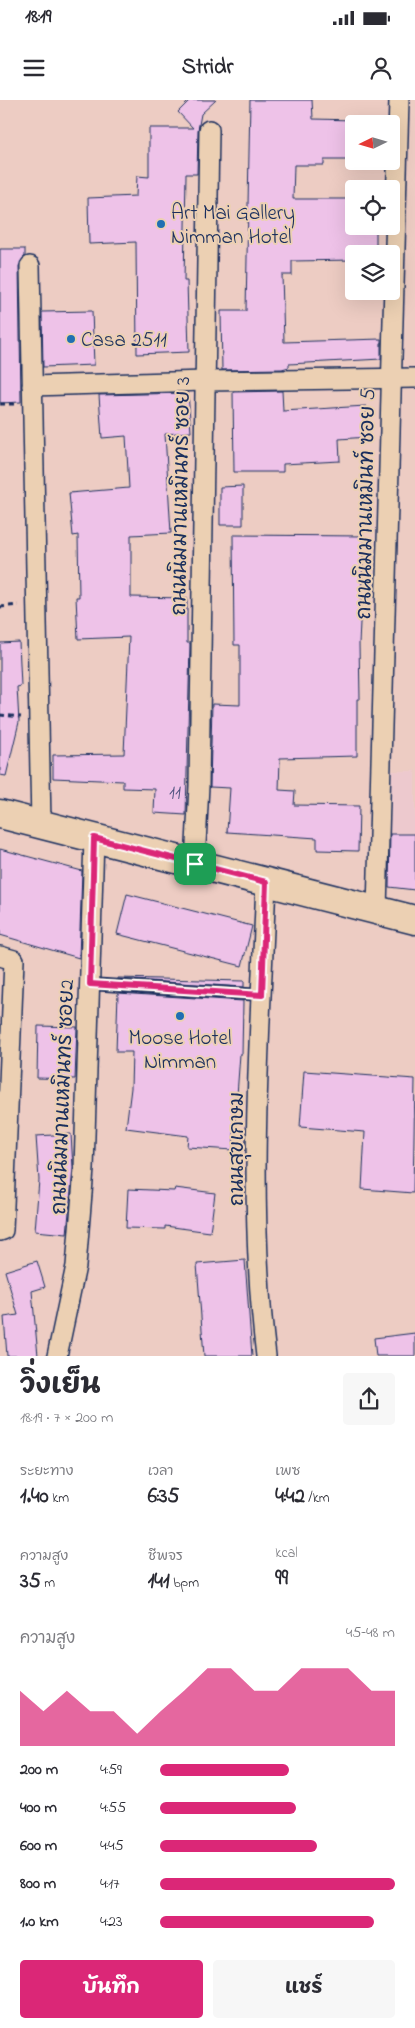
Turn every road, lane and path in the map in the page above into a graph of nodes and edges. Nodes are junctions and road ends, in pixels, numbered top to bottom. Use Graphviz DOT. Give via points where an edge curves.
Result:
graph roads {
  1 [pos="399,100"];
  2 [pos="209,130"];
  3 [pos="30,266"];
  4 [pos="415,378"];
  5 [pos="390,379"];
  6 [pos="205,381"];
  7 [pos="32,386"];
  8 [pos="0,814"];
  9 [pos="41,824"];
  10 [pos="94,838"];
  11 [pos="195,864"];
  12 [pos="266,882"];
  13 [pos="377,910"];
  14 [pos="415,920"];
  15 [pos="0,956"];
  16 [pos="90,984"];
  17 [pos="262,995"];
  18 [pos="0,1231"];
  19 [pos="57,1356"];
  20 [pos="266,1356"];
  1 -- 5 [label="street, ถนนนิมมานเหมินท์ ซอย 5"];
  2 -- 6 [label="street, ถนนนิมมานเหมินทร์ ซอย 3"];
  3 -- 7 [label="street"];
  4 -- 5 [label="street"];
  5 -- 6 [label="street"];
  5 -- 13 [label="street, ถนนนิมมานเหมินท์ ซอย 5"];
  6 -- 7 [label="street"];
  6 -- 11 [label="street, ถนนนิมมานเหมินทร์ ซอย 3"];
  7 -- 9 [label="street"];
  8 -- 9 [label="main road"];
  9 -- 10 [label="main road"];
  10 -- 11 [label="main road"];
  10 -- 16 [label="street, ถนนนิมมานเหมินทร์ ซอย2"];
  11 -- 12 [label="main road"];
  12 -- 13 [label="main road"];
  12 -- 17 [label="street, ถนนสุขเกษม"];
  13 -- 14 [label="main road"];
  15 -- 18 [label="street" via="14,960 3,1230"];
  16 -- 17 [label="lane"];
  16 -- 19 [label="street, ถนนนิมมานเหมินทร์ ซอย2" via="84,1169 76,1266"];
  17 -- 20 [label="street, ถนนสุขเกษม" via="256,1144 259,1295"];
}
